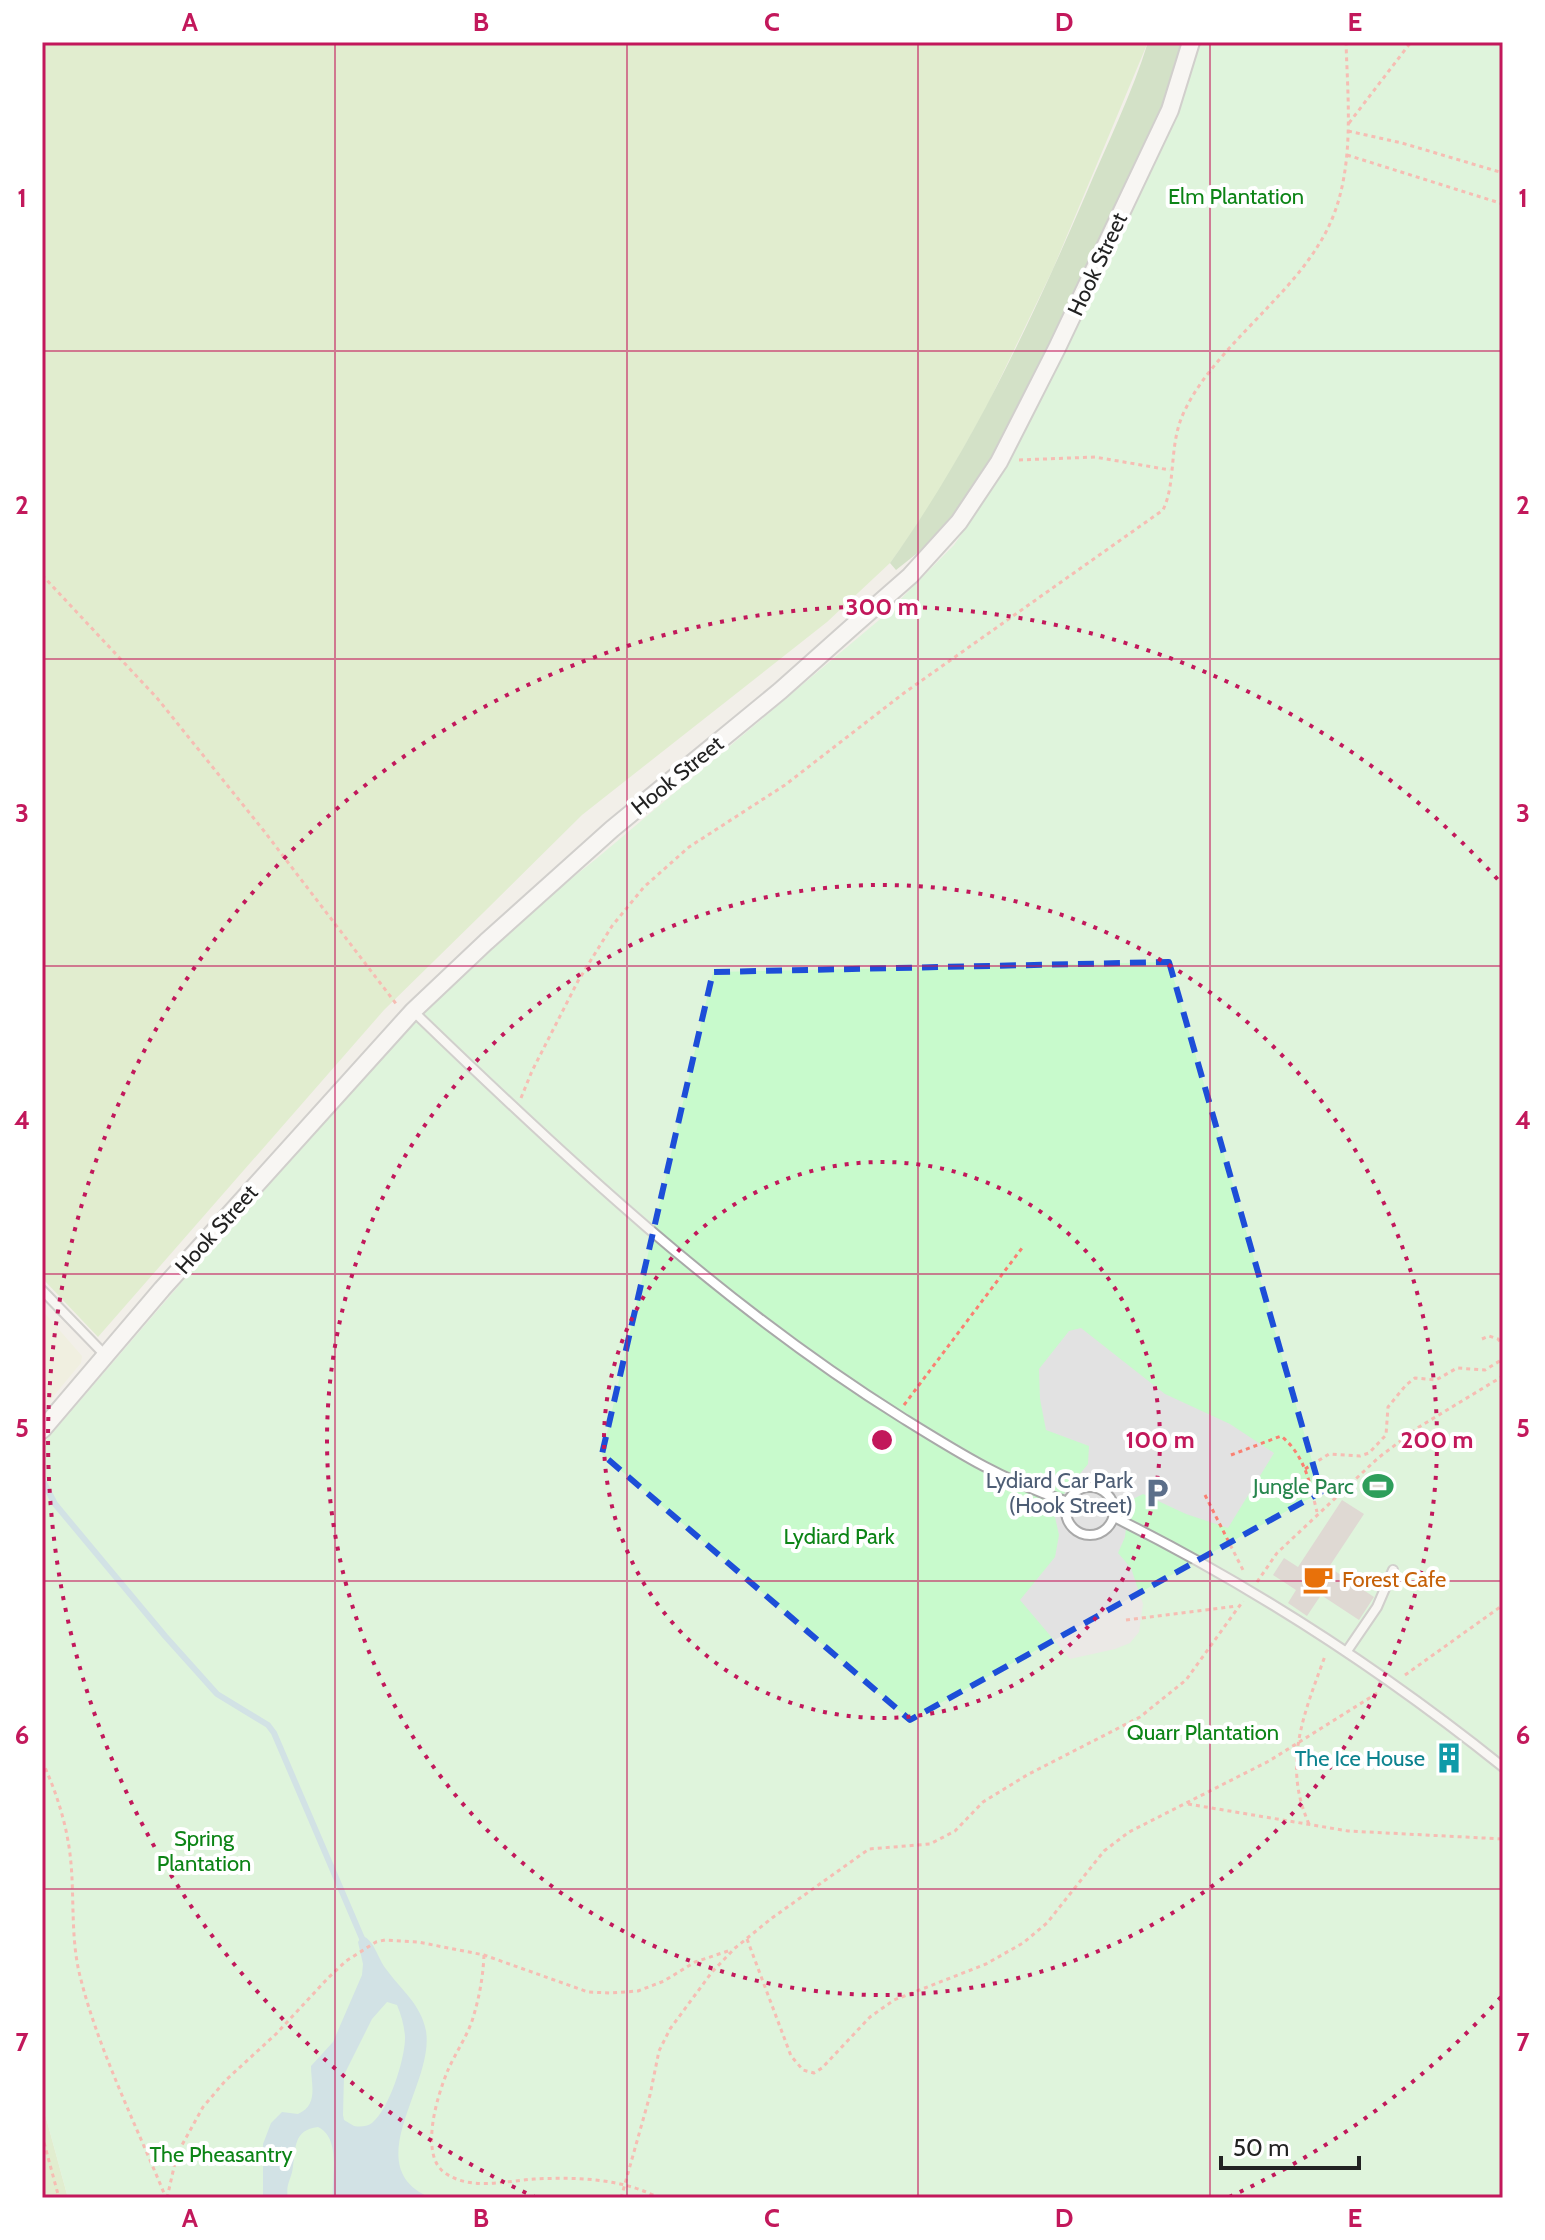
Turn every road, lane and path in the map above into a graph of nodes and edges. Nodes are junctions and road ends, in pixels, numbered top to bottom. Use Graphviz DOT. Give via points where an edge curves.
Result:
graph roads {
  1 [pos="1191,42"];
  2 [pos="1346,42"];
  3 [pos="1411,42"];
  4 [pos="1349,123"];
  5 [pos="1348,131"];
  6 [pos="1347,155"];
  7 [pos="1503,173"];
  8 [pos="1503,204"];
  9 [pos="999,462"];
  10 [pos="1170,471"];
  11 [pos="42,575"];
  12 [pos="410,1014"];
  13 [pos="517,1109"];
  14 [pos="1022,1248"];
  15 [pos="42,1290"];
  16 [pos="1482,1339"];
  17 [pos="1503,1345"];
  18 [pos="105,1355"];
  19 [pos="1503,1359"];
  20 [pos="1503,1376"];
  21 [pos="897,1414"];
  22 [pos="42,1430"];
  23 [pos="1231,1455"];
  24 [pos="1305,1469"];
  25 [pos="1205,1495"];
  26 [pos="1068,1502"];
  27 [pos="1318,1514"];
  28 [pos="1114,1517"];
  29 [pos="1393,1570"];
  30 [pos="1251,1591"];
  31 [pos="1503,1605"];
  32 [pos="1239,1606"];
  33 [pos="1126,1620"];
  34 [pos="1332,1642"];
  35 [pos="1347,1651"];
  36 [pos="1394,1682"];
  37 [pos="1298,1744"];
  38 [pos="42,1761"];
  39 [pos="1503,1767"];
  40 [pos="1188,1804"];
  41 [pos="1309,1824"];
  42 [pos="1503,1839"];
  43 [pos="747,1939"];
  44 [pos="735,1948"];
  45 [pos="484,1955"];
  46 [pos="42,2135"];
  47 [pos="626,2183"];
  48 [pos="59,2198"];
  49 [pos="166,2198"];
  50 [pos="621,2198"];
  51 [pos="659,2198"];
  1 -- 9 [label="street, Hook Street" via="1170,110"];
  2 -- 4 [label="path"];
  3 -- 4 [label="path"];
  4 -- 5 [label="path"];
  5 -- 6 [label="path"];
  5 -- 7 [label="path"];
  6 -- 8 [label="path"];
  6 -- 10 [label="path" via="1335,210 1320,243 1186,408 1175,435"];
  9 -- 10 [label="path" via="1095,457"];
  9 -- 12 [label="street, Hook Street" via="959,522 910,576 600,839"];
  10 -- 13 [label="path" via="1163,510 904,693 785,785 689,847 644,887 578,981"];
  11 -- 12 [label="path" via="157,698 340,933"];
  12 -- 13 [label="lane"];
  12 -- 18 [label="street, Hook Street"];
  13 -- 21 [label="lane" via="687,1262 839,1379"];
  14 -- 21 [label="path"];
  15 -- 18 [label="lane"];
  16 -- 17 [label="path" via="1489,1336"];
  18 -- 22 [label="street, Hook Street"];
  19 -- 24 [label="path" via="1485,1370 1457,1368 1436,1380 1415,1378 1388,1407 1386,1435 1369,1453 1329,1454"];
  20 -- 27 [label="path" via="1419,1427"];
  21 -- 26 [label="lane" via="990,1471"];
  23 -- 24 [label="path" via="1281,1436"];
  24 -- 27 [label="path"];
  25 -- 30 [label="path"];
  26 -- 28 [label="lane" via="1078,1489 1099,1488 1113,1502"];
  26 -- 28 [label="lane" via="1068,1520 1083,1534 1103,1532"];
  27 -- 30 [label="path" via="1277,1553"];
  28 -- 30 [label="lane"];
  29 -- 35 [label="lane" via="1377,1607"];
  30 -- 32 [label="path"];
  30 -- 34 [label="lane"];
  31 -- 36 [label="path"];
  32 -- 33 [label="path"];
  32 -- 43 [label="path" via="1186,1680 1140,1717 1027,1775 930,1844 869,1849"];
  34 -- 35 [label="lane"];
  34 -- 37 [label="path"];
  35 -- 36 [label="lane"];
  36 -- 37 [label="path"];
  36 -- 39 [label="lane"];
  37 -- 40 [label="path"];
  37 -- 41 [label="path" via="1295,1779"];
  38 -- 49 [label="path" via="61,1809 71,1855 80,1977"];
  40 -- 41 [label="path"];
  40 -- 43 [label="path" via="1129,1832 1104,1851 1047,1923 1023,1943 986,1964 894,2000 814,2073 803,2070 791,2056"];
  41 -- 42 [label="path"];
  43 -- 44 [label="path"];
  44 -- 45 [label="path" via="638,1991 611,1993 588,1992"];
  44 -- 47 [label="path" via="712,1972 659,2051"];
  45 -- 47 [label="path" via="472,2022 438,2102 431,2152 437,2167 454,2179 478,2184 537,2179"];
  45 -- 49 [label="path" via="385,1940 346,1961 203,2107 177,2154"];
  46 -- 48 [label="path"];
  47 -- 50 [label="path"];
  47 -- 51 [label="path"];
}
